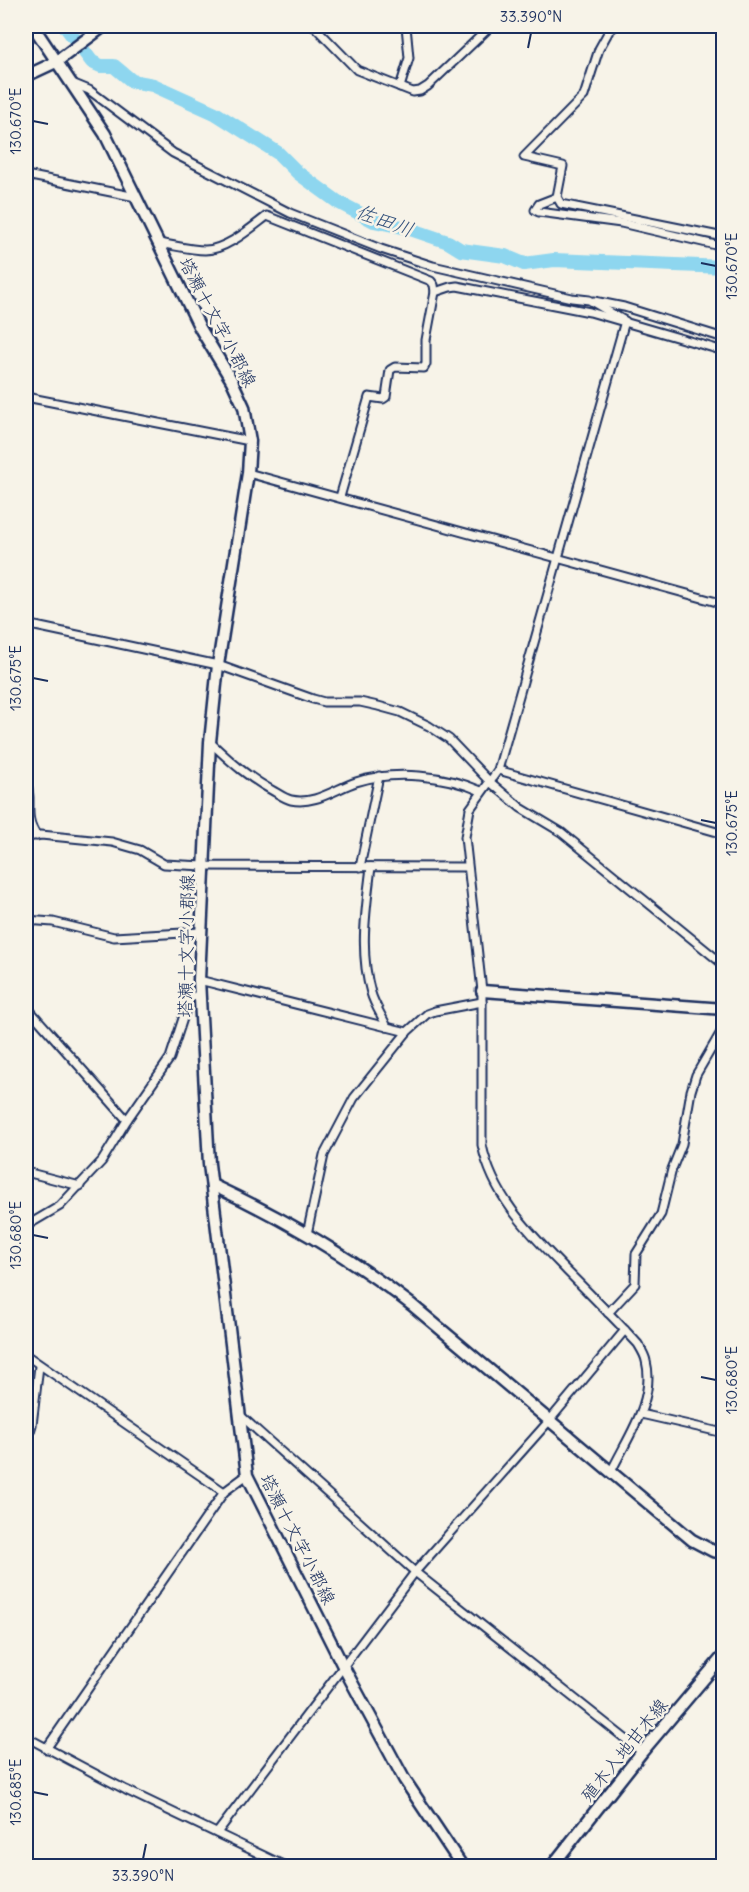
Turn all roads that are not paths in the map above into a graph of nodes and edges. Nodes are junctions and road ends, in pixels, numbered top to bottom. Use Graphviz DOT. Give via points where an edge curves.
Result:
graph roads {
  1 [pos="33,26"];
  2 [pos="104,26"];
  3 [pos="314,26"];
  4 [pos="406,26"];
  5 [pos="490,26"];
  6 [pos="615,26"];
  7 [pos="60,59"];
  8 [pos="26,76"];
  9 [pos="72,83"];
  10 [pos="400,87"];
  11 [pos="26,174"];
  12 [pos="136,197"];
  13 [pos="557,197"];
  14 [pos="723,237"];
  15 [pos="158,243"];
  16 [pos="723,247"];
  17 [pos="435,292"];
  18 [pos="589,300"];
  19 [pos="625,321"];
  20 [pos="723,338"];
  21 [pos="723,351"];
  22 [pos="26,397"];
  23 [pos="249,441"];
  24 [pos="248,473"];
  25 [pos="340,497"];
  26 [pos="559,559"];
  27 [pos="723,604"];
  28 [pos="26,624"];
  29 [pos="218,665"];
  30 [pos="210,742"];
  31 [pos="498,770"];
  32 [pos="379,776"];
  33 [pos="26,781"];
  34 [pos="490,782"];
  35 [pos="481,791"];
  36 [pos="723,834"];
  37 [pos="37,836"];
  38 [pos="26,837"];
  39 [pos="204,866"];
  40 [pos="360,867"];
  41 [pos="371,867"];
  42 [pos="467,867"];
  43 [pos="26,920"];
  44 [pos="200,932"];
  45 [pos="723,965"];
  46 [pos="199,980"];
  47 [pos="200,995"];
  48 [pos="482,997"];
  49 [pos="26,1006"];
  50 [pos="723,1009"];
  51 [pos="387,1027"];
  52 [pos="723,1027"];
  53 [pos="407,1032"];
  54 [pos="127,1120"];
  55 [pos="26,1172"];
  56 [pos="212,1185"];
  57 [pos="80,1186"];
  58 [pos="26,1226"];
  59 [pos="307,1234"];
  60 [pos="608,1313"];
  61 [pos="625,1330"];
  62 [pos="26,1355"];
  63 [pos="39,1366"];
  64 [pos="238,1413"];
  65 [pos="641,1414"];
  66 [pos="549,1421"];
  67 [pos="723,1433"];
  68 [pos="26,1445"];
  69 [pos="611,1472"];
  70 [pos="247,1474"];
  71 [pos="224,1492"];
  72 [pos="723,1553"];
  73 [pos="415,1572"];
  74 [pos="723,1655"];
  75 [pos="343,1666"];
  76 [pos="719,1669"];
  77 [pos="26,1737"];
  78 [pos="46,1749"];
  79 [pos="642,1752"];
  80 [pos="217,1833"];
  81 [pos="285,1866"];
  82 [pos="462,1866"];
  83 [pos="552,1866"];
  1 -- 7 [label="main road, 塔瀬十文字小郡線"];
  2 -- 7 [label="main road"];
  3 -- 10 [label="street" via="357,70"];
  4 -- 10 [label="street" via="409,58"];
  5 -- 10 [label="street" via="428,86 413,92"];
  6 -- 13 [label="street" via="599,49 585,96 524,157 563,166"];
  7 -- 8 [label="main road"];
  7 -- 9 [label="main road, 塔瀬十文字小郡線"];
  9 -- 12 [label="main road, 塔瀬十文字小郡線" via="105,134"];
  9 -- 18 [label="street" via="89,90 173,153 290,213 433,266"];
  11 -- 12 [label="street"];
  12 -- 15 [label="main road, 塔瀬十文字小郡線"];
  13 -- 14 [label="street" via="561,204"];
  13 -- 16 [label="street" via="539,204 535,210 621,223"];
  15 -- 17 [label="street" via="206,250 245,233 267,216 431,281"];
  15 -- 23 [label="main road, 塔瀬十文字小郡線" via="244,407"];
  17 -- 19 [label="street" via="457,286"];
  17 -- 25 [label="street" via="426,364 424,368 395,367 390,370 386,397 369,397"];
  18 -- 19 [label="street"];
  18 -- 20 [label="street"];
  19 -- 21 [label="street"];
  19 -- 26 [label="street"];
  22 -- 23 [label="street"];
  23 -- 24 [label="main road, 塔瀬十文字小郡線"];
  24 -- 25 [label="street"];
  24 -- 29 [label="main road, 塔瀬十文字小郡線"];
  25 -- 26 [label="street"];
  26 -- 27 [label="street"];
  26 -- 31 [label="street"];
  28 -- 29 [label="street"];
  29 -- 30 [label="main road, 塔瀬十文字小郡線"];
  29 -- 34 [label="street" via="324,702 360,702 400,712 449,739"];
  30 -- 32 [label="street" via="239,770 290,800 317,799"];
  30 -- 39 [label="main road, 塔瀬十文字小郡線"];
  31 -- 34 [label="street"];
  31 -- 36 [label="street"];
  32 -- 35 [label="street" via="394,774 451,781"];
  32 -- 40 [label="street"];
  33 -- 37 [label="street" via="29,822"];
  34 -- 35 [label="street"];
  34 -- 45 [label="street" via="520,808 561,832"];
  35 -- 42 [label="street" via="467,820"];
  37 -- 38 [label="street"];
  37 -- 39 [label="street" via="112,842 140,850 164,864"];
  39 -- 40 [label="street"];
  39 -- 44 [label="main road, 塔瀬十文字小郡線"];
  40 -- 41 [label="street"];
  41 -- 42 [label="street"];
  41 -- 51 [label="street" via="364,922 365,965 371,995"];
  42 -- 48 [label="street"];
  43 -- 44 [label="street" via="53,922 114,937"];
  44 -- 46 [label="main road, 塔瀬十文字小郡線"];
  46 -- 47 [label="main road, 塔瀬十文字小郡線"];
  46 -- 51 [label="street"];
  47 -- 54 [label="street" via="189,1000 170,1058"];
  47 -- 56 [label="main road, 塔瀬十文字小郡線"];
  48 -- 50 [label="main road"];
  48 -- 53 [label="street" via="427,1014"];
  48 -- 60 [label="street" via="482,1145 493,1182 526,1229"];
  49 -- 54 [label="street"];
  51 -- 53 [label="street"];
  52 -- 60 [label="street" via="693,1083 682,1144 661,1214 636,1254 635,1284"];
  53 -- 59 [label="street" via="354,1098 324,1155"];
  54 -- 57 [label="street" via="102,1161"];
  55 -- 57 [label="street"];
  56 -- 59 [label="main road"];
  56 -- 64 [label="main road, 塔瀬十文字小郡線"];
  57 -- 58 [label="street" via="60,1206"];
  59 -- 66 [label="main road" via="369,1272 412,1305"];
  60 -- 61 [label="street"];
  61 -- 65 [label="street" via="646,1360"];
  61 -- 66 [label="street"];
  62 -- 63 [label="street"];
  63 -- 68 [label="street"];
  63 -- 71 [label="street"];
  64 -- 70 [label="main road, 塔瀬十文字小郡線"];
  64 -- 73 [label="street"];
  65 -- 67 [label="street"];
  65 -- 69 [label="street"];
  66 -- 69 [label="main road"];
  66 -- 73 [label="street"];
  69 -- 72 [label="main road" via="692,1540"];
  70 -- 71 [label="street"];
  70 -- 75 [label="main road, 塔瀬十文字小郡線"];
  71 -- 78 [label="street"];
  73 -- 75 [label="street"];
  73 -- 79 [label="street"];
  74 -- 76 [label="main road, 殖木入地甘木線"];
  75 -- 80 [label="street"];
  75 -- 82 [label="main road, 塔瀬十文字小郡線" via="404,1779"];
  76 -- 79 [label="main road, 殖木入地甘木線"];
  77 -- 78 [label="street"];
  78 -- 80 [label="street"];
  79 -- 83 [label="main road, 殖木入地甘木線"];
  80 -- 81 [label="street"];
}
